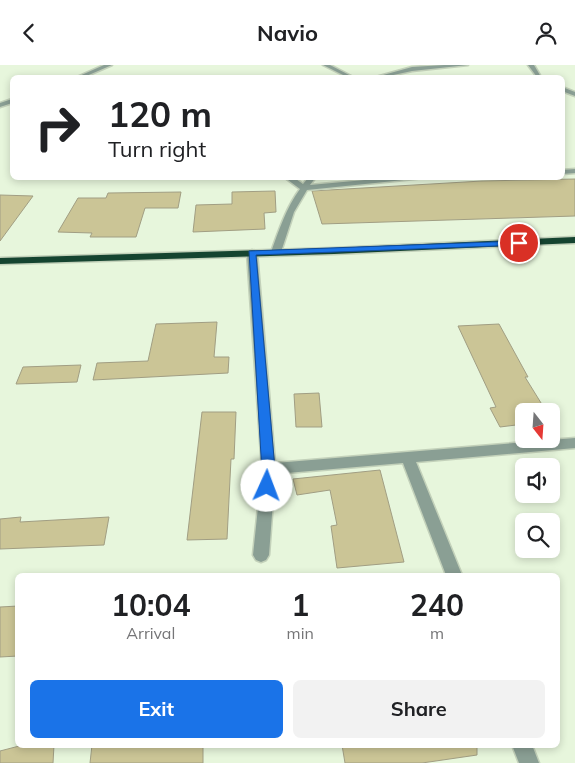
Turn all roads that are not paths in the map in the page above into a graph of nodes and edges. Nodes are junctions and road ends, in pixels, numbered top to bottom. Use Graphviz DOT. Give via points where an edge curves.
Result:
graph roads {
  1 [pos="109,65"];
  2 [pos="326,65"];
  3 [pos="465,65"];
  4 [pos="85,75"];
  5 [pos="346,75"];
  6 [pos="387,75"];
  7 [pos="292,180"];
  8 [pos="311,180"];
  9 [pos="396,180"];
  10 [pos="304,188"];
  11 [pos="575,241"];
  12 [pos="276,252"];
  13 [pos="252,253"];
  14 [pos="0,261"];
  15 [pos="575,443"];
  16 [pos="407,457"];
  17 [pos="268,469"];
  18 [pos="261,555"];
  19 [pos="453,573"];
  20 [pos="523,748"];
  21 [pos="529,763"];
  1 -- 4 [label="street"];
  2 -- 5 [label="street"];
  3 -- 6 [label="street" via="412,69"];
  7 -- 10 [label="street"];
  8 -- 10 [label="street"];
  9 -- 10 [label="street"];
  10 -- 12 [label="street" via="291,207"];
  11 -- 12 [label="highway"];
  12 -- 13 [label="highway"];
  13 -- 14 [label="highway"];
  13 -- 17 [label="street"];
  15 -- 16 [label="street"];
  16 -- 17 [label="street"];
  16 -- 19 [label="street"];
  17 -- 18 [label="street"];
  20 -- 21 [label="street"];
}
